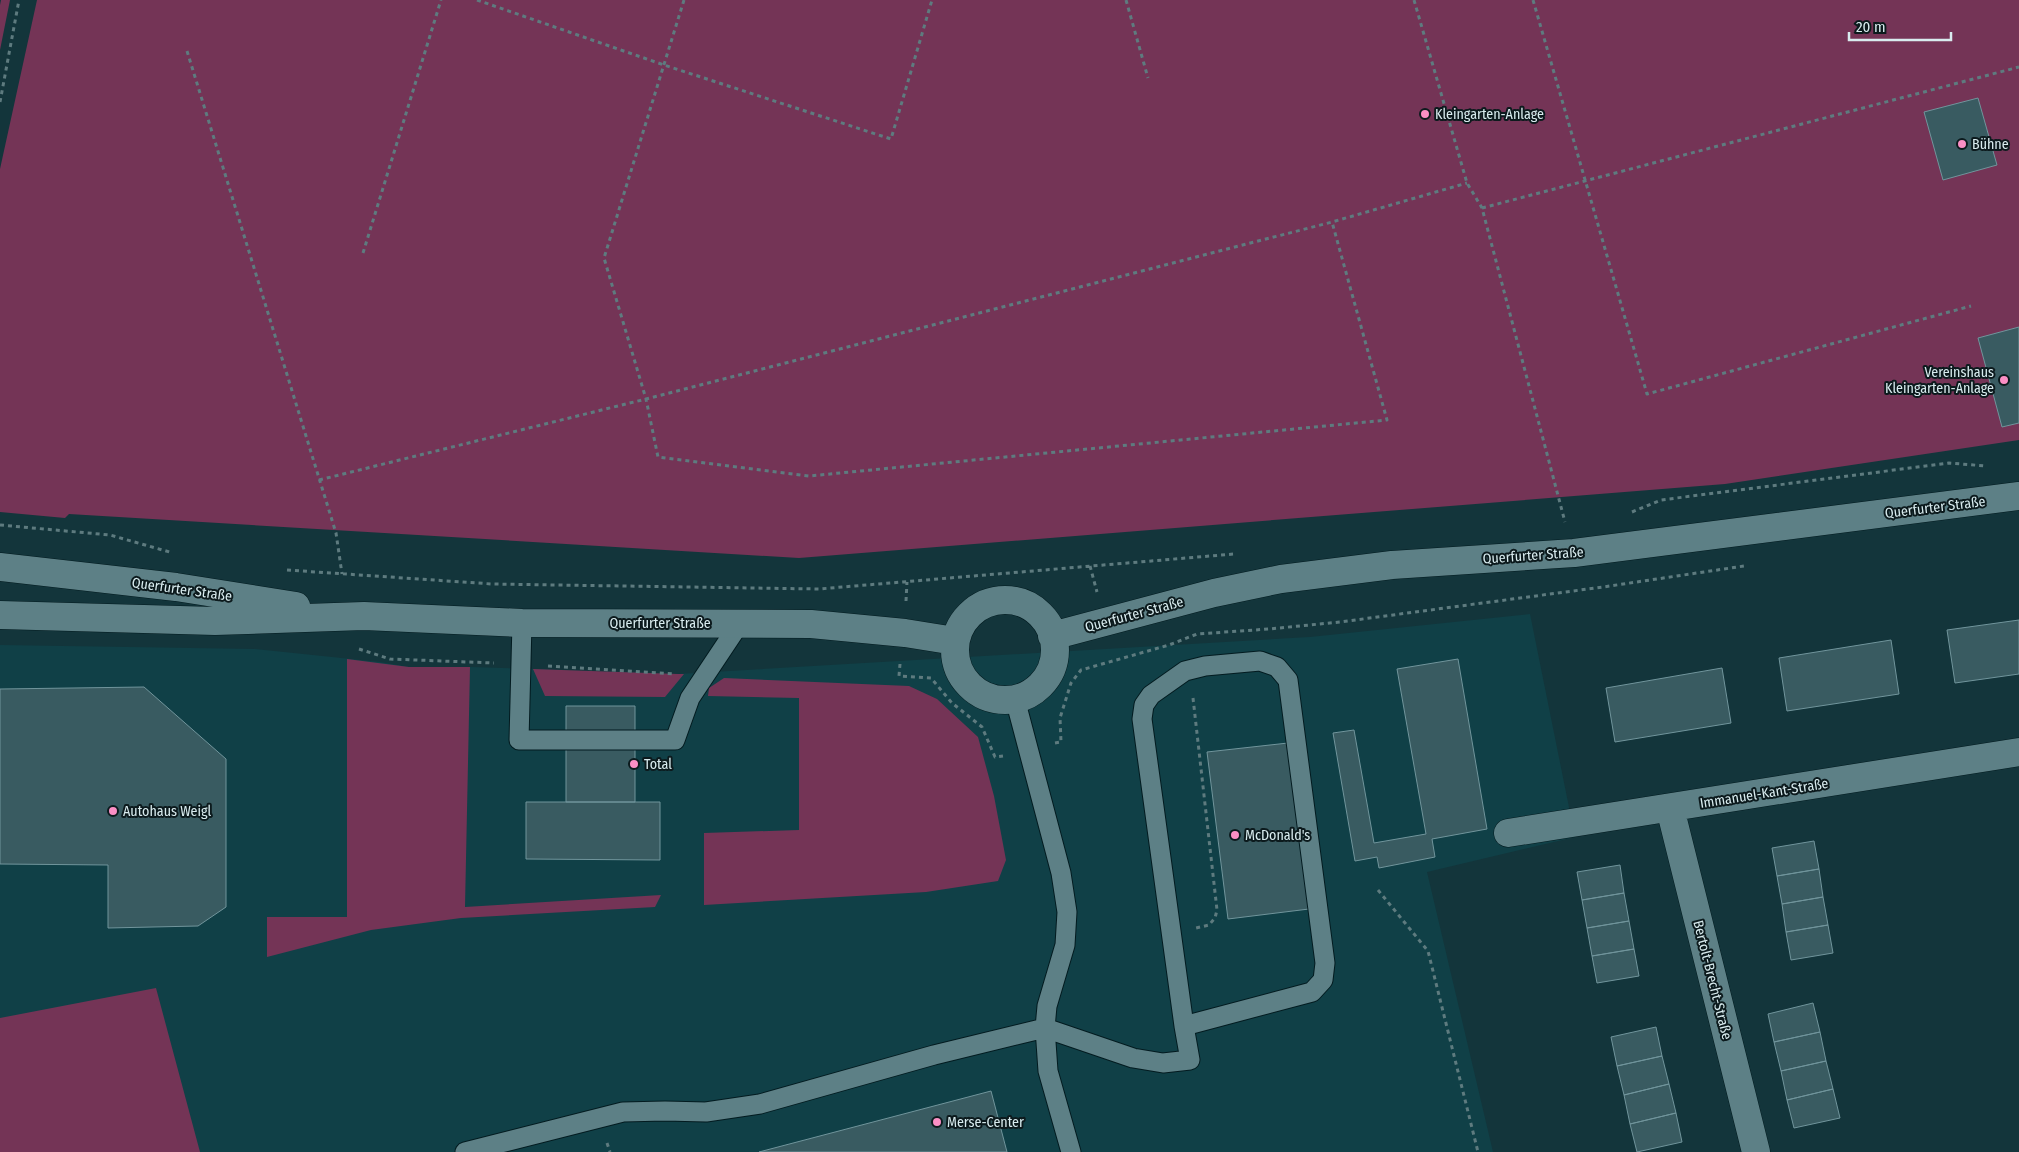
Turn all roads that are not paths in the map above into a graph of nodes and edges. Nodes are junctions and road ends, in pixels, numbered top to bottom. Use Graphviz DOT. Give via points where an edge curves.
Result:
graph roads {
  1 [pos="2019,496"];
  2 [pos="0,567"];
  3 [pos="0,615"];
  4 [pos="364,616"];
  5 [pos="522,623"];
  6 [pos="740,623"];
  7 [pos="1052,636"];
  8 [pos="955,641"];
  9 [pos="1014,699"];
  10 [pos="2019,752"];
  11 [pos="1670,808"];
  12 [pos="1508,833"];
  13 [pos="1184,1026"];
  14 [pos="1044,1028"];
  15 [pos="465,1152"];
  16 [pos="1071,1152"];
  17 [pos="1756,1152"];
  1 -- 7 [label="main road, Querfurter Straße" via="1574,553 1392,565 1281,579 1214,593"];
  2 -- 4 [label="main road, Querfurter Straße" via="176,588"];
  3 -- 4 [label="main road, Querfurter Straße" via="215,621"];
  4 -- 5 [label="main road, Querfurter Straße"];
  5 -- 6 [label="main road, Querfurter Straße"];
  5 -- 6 [label="lane" via="519,740 675,740 690,698"];
  6 -- 8 [label="main road, Querfurter Straße" via="811,624"];
  7 -- 8 [label="main road" via="1039,614 1025,605 995,601 969,615"];
  7 -- 9 [label="main road" via="1054,662 1047,677 1036,690"];
  8 -- 9 [label="main road" via="955,658 961,675 971,688 986,697"];
  9 -- 14 [label="lane" via="1061,873 1067,912 1064,944"];
  10 -- 11 [label="main road, Immanuel-Kant-Straße"];
  11 -- 12 [label="main road, Immanuel-Kant-Straße"];
  11 -- 17 [label="main road, Bertolt-Brecht-Straße"];
  13 -- 13 [label="lane" via="1312,992 1323,980 1326,963 1288,680 1277,667 1260,661 1185,671 1151,695 1144,705 1142,719"];
  13 -- 14 [label="lane" via="1190,1060 1163,1063 1133,1058"];
  14 -- 15 [label="lane" via="760,1104 706,1112 623,1112"];
  14 -- 16 [label="lane" via="1048,1071"];
}
